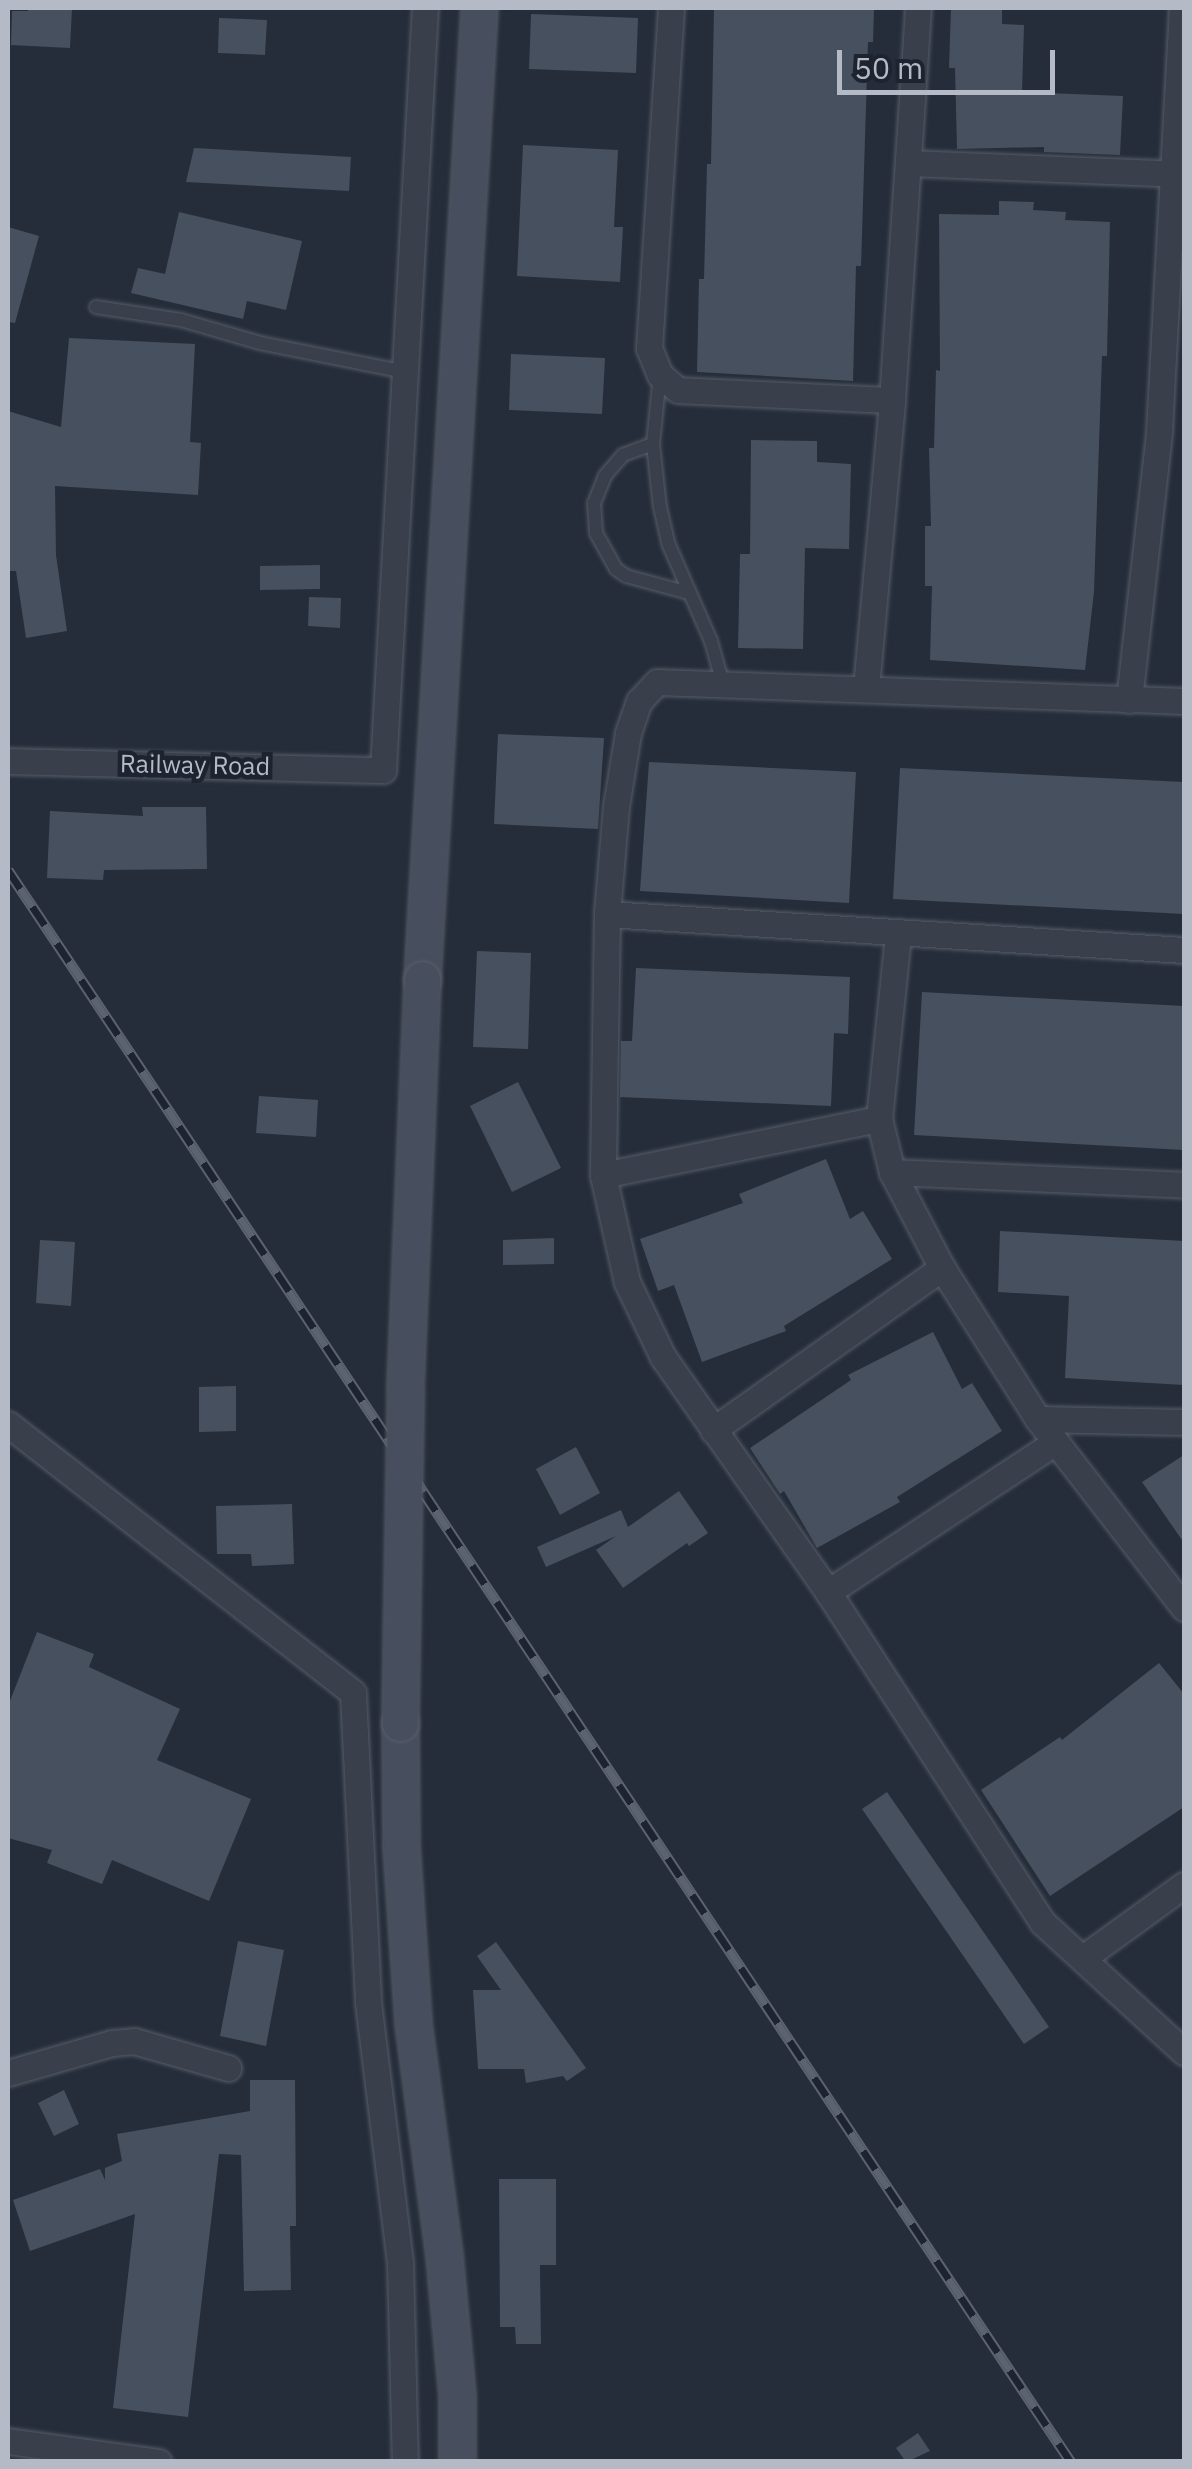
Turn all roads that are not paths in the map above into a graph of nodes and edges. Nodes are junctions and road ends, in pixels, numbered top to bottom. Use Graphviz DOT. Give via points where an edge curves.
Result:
graph roads {
  1 [pos="425,8"];
  2 [pos="480,8"];
  3 [pos="671,8"];
  4 [pos="918,8"];
  5 [pos="1182,8"];
  6 [pos="909,163"];
  7 [pos="1179,174"];
  8 [pos="96,307"];
  9 [pos="404,372"];
  10 [pos="660,375"];
  11 [pos="892,400"];
  12 [pos="1172,431"];
  13 [pos="654,444"];
  14 [pos="689,593"];
  15 [pos="723,684"];
  16 [pos="866,688"];
  17 [pos="1128,700"];
  18 [pos="1184,701"];
  19 [pos="8,761"];
  20 [pos="607,914"];
  21 [pos="898,935"];
  22 [pos="1184,950"];
  23 [pos="879,1120"];
  24 [pos="892,1172"];
  25 [pos="603,1175"];
  26 [pos="1184,1185"];
  27 [pos="942,1268"];
  28 [pos="1038,1419"];
  29 [pos="1184,1422"];
  30 [pos="8,1424"];
  31 [pos="712,1430"];
  32 [pos="1054,1443"];
  33 [pos="828,1592"];
  34 [pos="1184,1608"];
  35 [pos="1184,1885"];
  36 [pos="1082,1958"];
  37 [pos="1184,2052"];
  38 [pos="228,2068"];
  39 [pos="8,2073"];
  40 [pos="444,2254"];
  41 [pos="400,2262"];
  42 [pos="9,2448"];
  43 [pos="159,2462"];
  44 [pos="405,2462"];
  45 [pos="457,2462"];
  1 -- 9 [label="street"];
  2 -- 40 [label="main road, bridge" via="422,979 400,1542 401,1846 413,2023"];
  3 -- 10 [label="street" via="649,348"];
  4 -- 6 [label="street"];
  5 -- 7 [label="street"];
  6 -- 7 [label="street"];
  6 -- 11 [label="street"];
  7 -- 12 [label="street"];
  8 -- 9 [label="lane"];
  9 -- 19 [label="street, Railway Road" via="383,770"];
  10 -- 11 [label="street" via="678,390"];
  10 -- 13 [label="lane"];
  11 -- 16 [label="street"];
  12 -- 17 [label="street"];
  13 -- 14 [label="lane" via="668,543"];
  13 -- 14 [label="lane" via="624,455 605,476 594,503 596,533 626,576"];
  14 -- 15 [label="lane"];
  15 -- 16 [label="street"];
  15 -- 20 [label="street" via="657,682 639,701 616,806"];
  16 -- 17 [label="street"];
  17 -- 18 [label="street"];
  20 -- 21 [label="street"];
  20 -- 25 [label="street"];
  21 -- 22 [label="street"];
  21 -- 23 [label="street"];
  23 -- 24 [label="street"];
  23 -- 25 [label="street"];
  24 -- 26 [label="street"];
  24 -- 27 [label="street"];
  25 -- 31 [label="street" via="627,1282 663,1357"];
  27 -- 28 [label="street"];
  27 -- 31 [label="street"];
  28 -- 29 [label="street"];
  28 -- 32 [label="street"];
  30 -- 41 [label="street" via="353,1693 368,2002"];
  31 -- 33 [label="street"];
  32 -- 33 [label="street"];
  32 -- 34 [label="street"];
  33 -- 36 [label="street" via="1042,1922"];
  35 -- 36 [label="street"];
  36 -- 37 [label="street"];
  38 -- 39 [label="street" via="134,2040"];
  40 -- 41 [label="street"];
  40 -- 45 [label="main road"];
  41 -- 44 [label="street"];
  42 -- 43 [label="street"];
}
